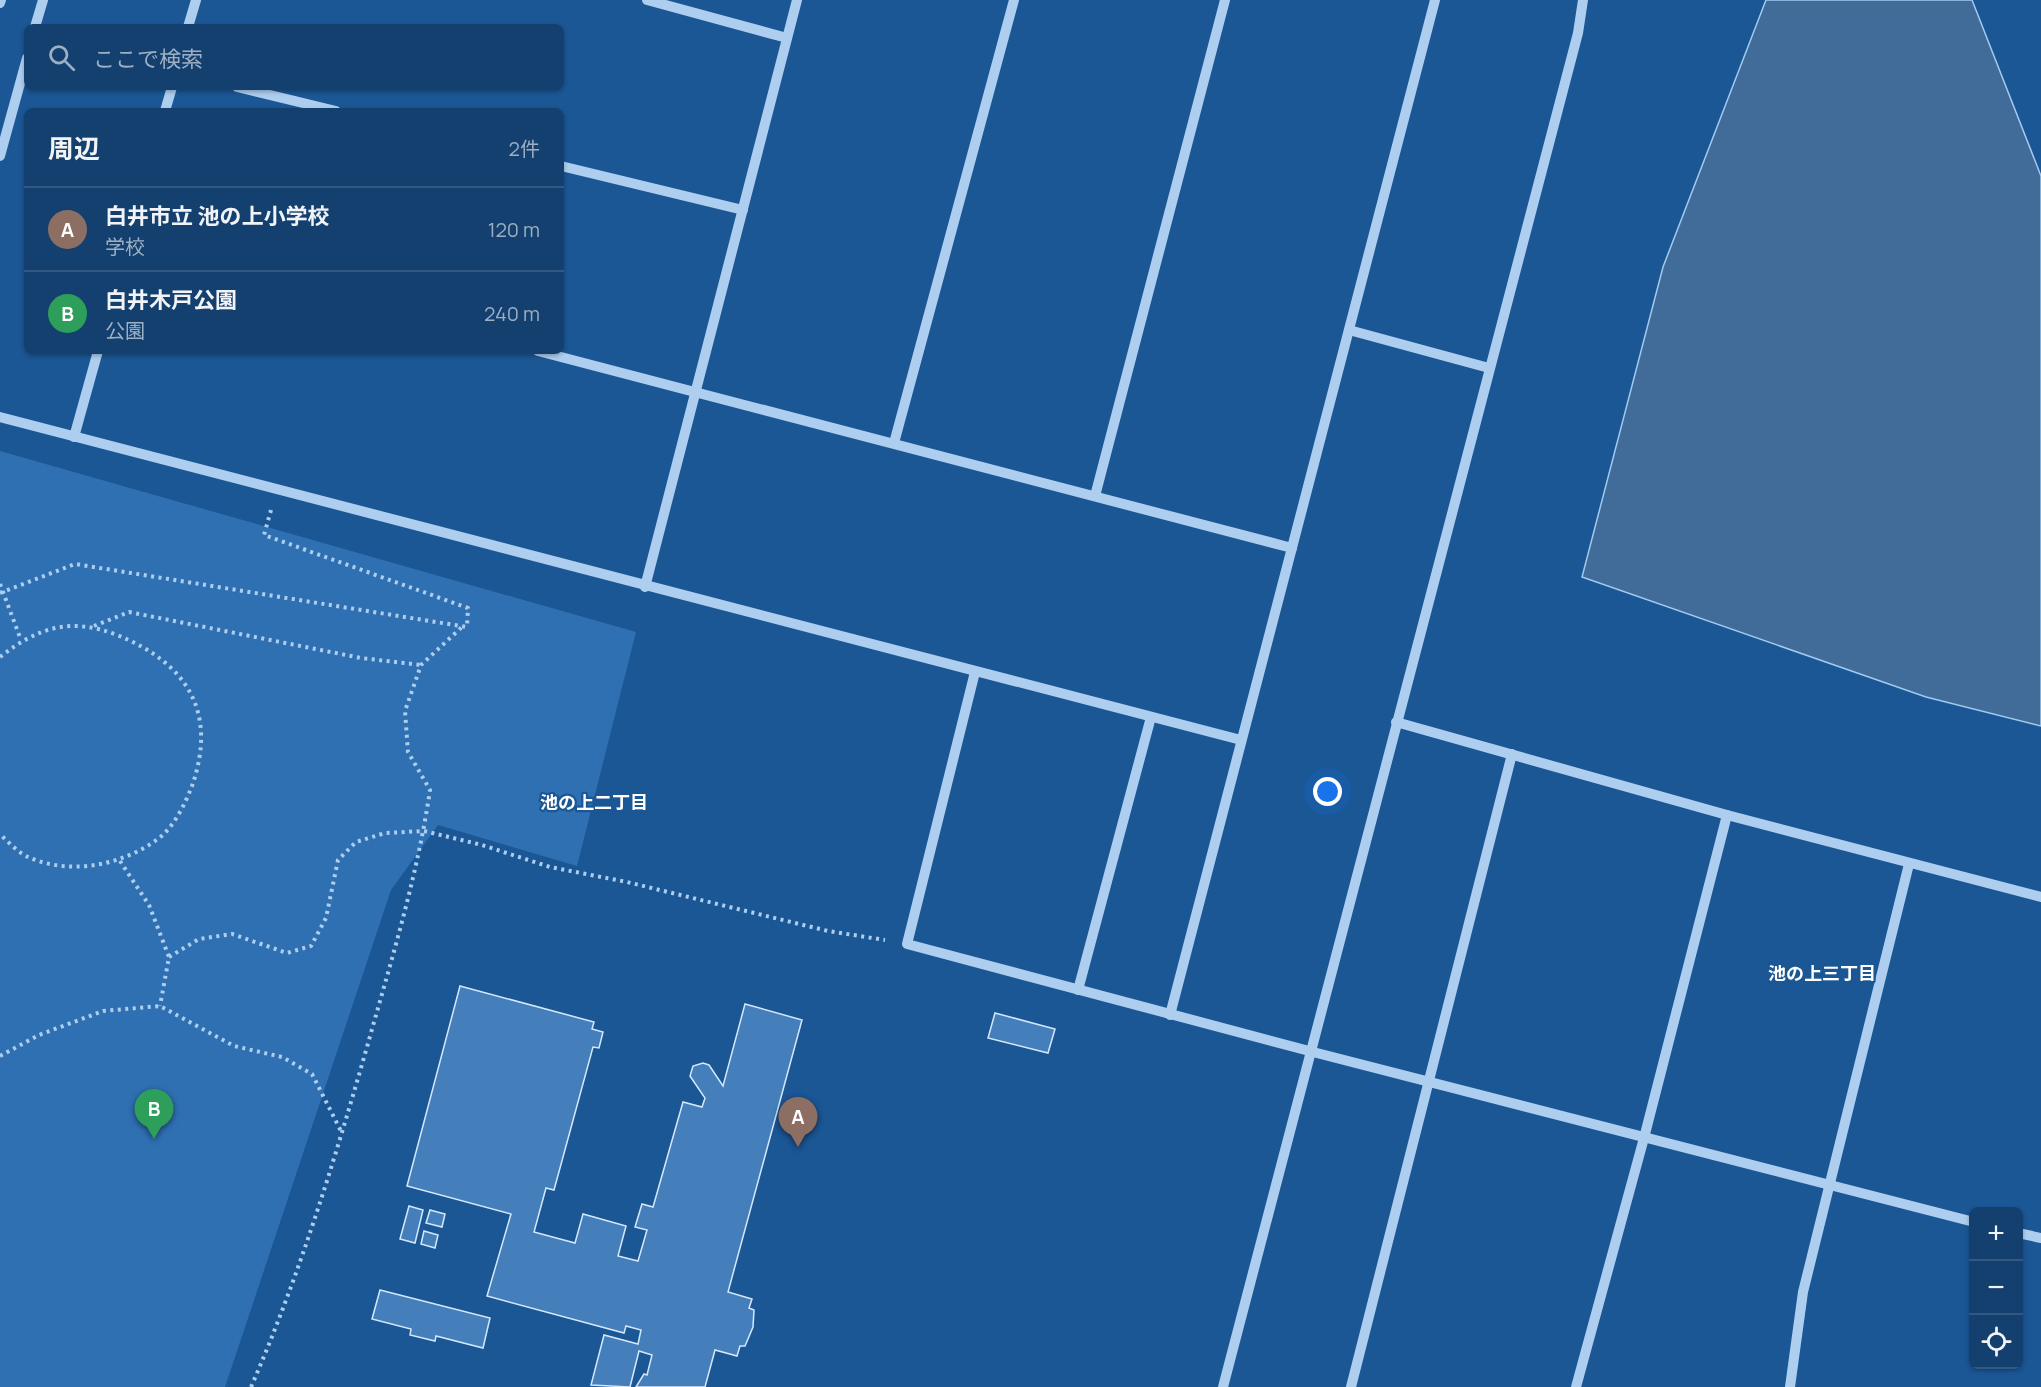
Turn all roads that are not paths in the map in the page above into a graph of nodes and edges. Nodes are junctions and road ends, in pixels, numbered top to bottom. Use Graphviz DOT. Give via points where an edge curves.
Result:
graph roads {
  1 [pos="43,0"];
  2 [pos="196,0"];
  3 [pos="647,0"];
  4 [pos="797,0"];
  5 [pos="1014,0"];
  6 [pos="1226,0"];
  7 [pos="1583,0"];
  8 [pos="1432,1"];
  9 [pos="37,24"];
  10 [pos="190,24"];
  11 [pos="787,38"];
  12 [pos="24,69"];
  13 [pos="171,90"];
  14 [pos="249,90"];
  15 [pos="166,108"];
  16 [pos="324,108"];
  17 [pos="0,156"];
  18 [pos="564,167"];
  19 [pos="743,210"];
  20 [pos="1349,330"];
  21 [pos="97,354"];
  22 [pos="550,354"];
  23 [pos="1489,368"];
  24 [pos="696,392"];
  25 [pos="0,417"];
  26 [pos="74,437"];
  27 [pos="894,443"];
  28 [pos="1095,496"];
  29 [pos="1292,548"];
  30 [pos="645,587"];
  31 [pos="975,672"];
  32 [pos="1151,717"];
  33 [pos="1396,722"];
  34 [pos="1241,740"];
  35 [pos="1512,754"];
  36 [pos="1727,815"];
  37 [pos="1909,864"];
  38 [pos="2041,897"];
  39 [pos="1078,990"];
  40 [pos="1170,1015"];
  41 [pos="1313,1052"];
  42 [pos="1430,1082"];
  43 [pos="1644,1138"];
  44 [pos="1830,1187"];
  45 [pos="1969,1221"];
  46 [pos="2023,1234"];
  47 [pos="2041,1238"];
  48 [pos="1223,1387"];
  49 [pos="1351,1387"];
  50 [pos="1576,1387"];
  51 [pos="1790,1387"];
  1 -- 9 [label="street"];
  2 -- 10 [label="street"];
  3 -- 11 [label="street"];
  4 -- 11 [label="street"];
  5 -- 27 [label="street"];
  6 -- 28 [label="street"];
  7 -- 23 [label="street" via="1578,33"];
  8 -- 20 [label="street"];
  11 -- 19 [label="street"];
  12 -- 17 [label="street"];
  13 -- 15 [label="street"];
  14 -- 16 [label="street"];
  18 -- 19 [label="street"];
  19 -- 24 [label="street"];
  20 -- 23 [label="street"];
  20 -- 29 [label="street"];
  21 -- 26 [label="street"];
  22 -- 24 [label="street"];
  23 -- 33 [label="street"];
  24 -- 27 [label="street"];
  24 -- 30 [label="street"];
  25 -- 26 [label="street"];
  26 -- 30 [label="street"];
  27 -- 28 [label="street"];
  28 -- 29 [label="street"];
  29 -- 34 [label="street"];
  30 -- 31 [label="street"];
  31 -- 32 [label="street"];
  31 -- 39 [label="street" via="907,944"];
  32 -- 34 [label="street"];
  32 -- 39 [label="street"];
  33 -- 35 [label="street"];
  33 -- 41 [label="street"];
  34 -- 40 [label="street"];
  35 -- 36 [label="street"];
  35 -- 42 [label="street"];
  36 -- 37 [label="street"];
  36 -- 43 [label="street"];
  37 -- 38 [label="street"];
  37 -- 44 [label="street"];
  39 -- 40 [label="street"];
  40 -- 41 [label="street"];
  41 -- 42 [label="street"];
  41 -- 48 [label="street"];
  42 -- 43 [label="street"];
  42 -- 49 [label="street"];
  43 -- 44 [label="street"];
  43 -- 50 [label="street"];
  44 -- 45 [label="street"];
  44 -- 51 [label="street" via="1803,1292"];
  46 -- 47 [label="street"];
}
